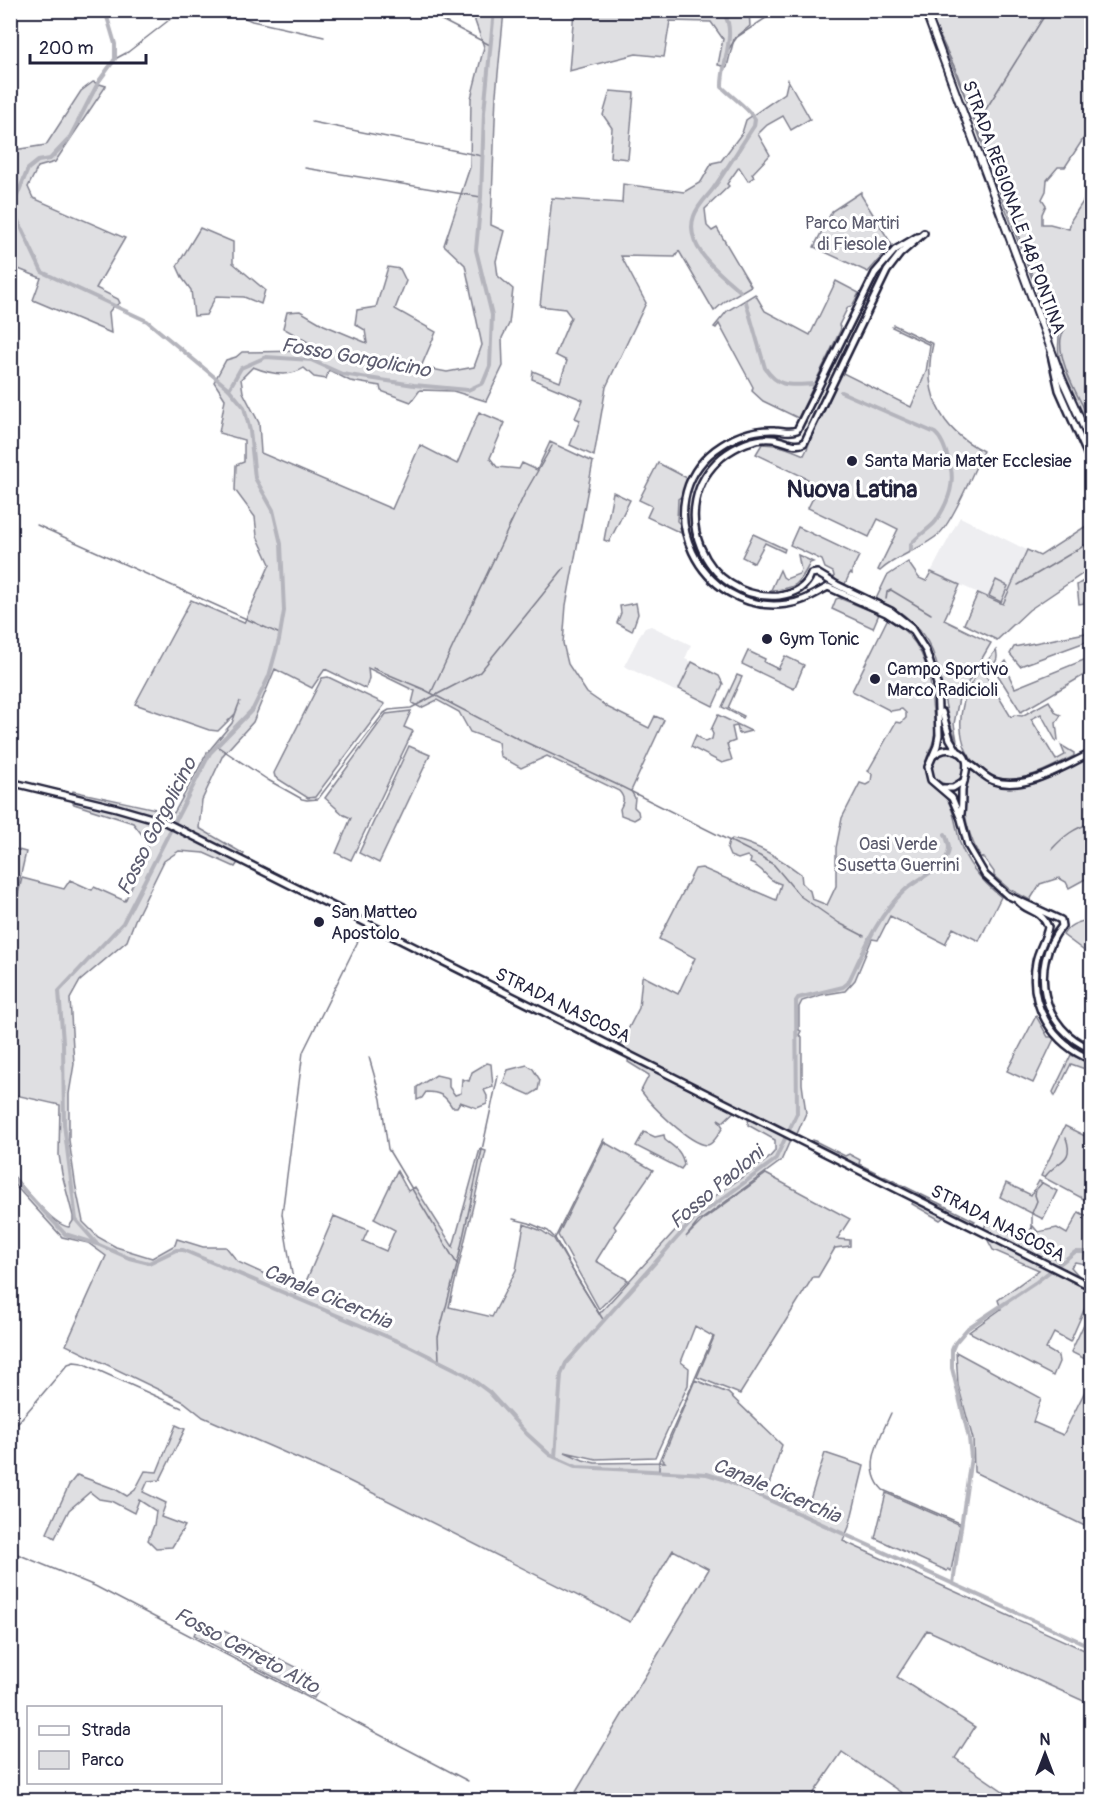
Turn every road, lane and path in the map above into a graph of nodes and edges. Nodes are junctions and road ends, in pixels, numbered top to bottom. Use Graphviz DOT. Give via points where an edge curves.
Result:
graph roads {
  1 [pos="925,10"];
  2 [pos="874,274"];
  3 [pos="882,279"];
  4 [pos="1049,344"];
  5 [pos="837,351"];
  6 [pos="845,355"];
  7 [pos="795,431"];
  8 [pos="806,437"];
  9 [pos="1092,437"];
  10 [pos="734,439"];
  11 [pos="795,445"];
  12 [pos="1092,446"];
  13 [pos="738,447"];
  14 [pos="1092,465"];
  15 [pos="829,584"];
  16 [pos="749,592"];
  17 [pos="746,601"];
  18 [pos="939,698"];
  19 [pos="958,752"];
  20 [pos="1092,753"];
  21 [pos="933,756"];
  22 [pos="967,763"];
  23 [pos="964,781"];
  24 [pos="10,782"];
  25 [pos="941,788"];
  26 [pos="961,819"];
  27 [pos="1018,901"];
  28 [pos="1052,917"];
  29 [pos="1048,926"];
  30 [pos="1059,930"];
  31 [pos="1044,992"];
  32 [pos="1036,994"];
  33 [pos="1092,1049"];
  34 [pos="1092,1060"];
  35 [pos="1092,1287"];
  1 -- 4 [label="main road, STRADA REGIONALE 148 PONTINA"];
  1 -- 9 [label="main road, STRADA REGIONALE 148 PONTINA" via="1065,380"];
  2 -- 3 [label="street"];
  2 -- 3 [label="street" via="895,250 924,233 897,257"];
  2 -- 5 [label="street"];
  3 -- 6 [label="street"];
  4 -- 12 [label="main road, STRADA REGIONALE 148 PONTINA"];
  4 -- 14 [label="street" via="1059,390"];
  5 -- 6 [label="street"];
  5 -- 7 [label="street"];
  6 -- 8 [label="street"];
  7 -- 8 [label="street"];
  7 -- 10 [label="street" via="763,430"];
  7 -- 11 [label="street" via="790,438"];
  8 -- 11 [label="street" via="802,444"];
  10 -- 13 [label="street"];
  10 -- 17 [label="street" via="711,453 698,470 686,496 685,518 690,548 705,574 723,590"];
  11 -- 13 [label="street" via="767,439"];
  13 -- 16 [label="street" via="720,459 703,481 694,504 694,527 700,548 713,568 729,583"];
  15 -- 16 [label="street" via="815,573 790,594"];
  15 -- 17 [label="street" via="810,598 789,604"];
  15 -- 18 [label="street" via="900,616 915,632 930,661"];
  16 -- 17 [label="street"];
  18 -- 19 [label="street" via="947,732"];
  18 -- 21 [label="street" via="939,735"];
  19 -- 21 [label="street" via="945,749"];
  19 -- 22 [label="street"];
  20 -- 22 [label="street" via="1042,775 1008,784 984,776"];
  21 -- 25 [label="street" via="929,774"];
  22 -- 23 [label="street"];
  23 -- 25 [label="street" via="953,788"];
  23 -- 26 [label="street"];
  24 -- 35 [label="street, STRADA NASCOSA" via="125,810 173,827"];
  25 -- 26 [label="street" via="952,798"];
  26 -- 27 [label="street" via="968,846 985,875"];
  27 -- 28 [label="street"];
  27 -- 29 [label="street" via="1044,917"];
  28 -- 29 [label="street"];
  28 -- 30 [label="street" via="1061,920"];
  29 -- 30 [label="street"];
  29 -- 32 [label="street" via="1036,961"];
  30 -- 31 [label="street" via="1045,961"];
  31 -- 32 [label="street"];
  31 -- 33 [label="street" via="1060,1027 1073,1040"];
  32 -- 34 [label="street" via="1051,1031 1070,1049"];
}
